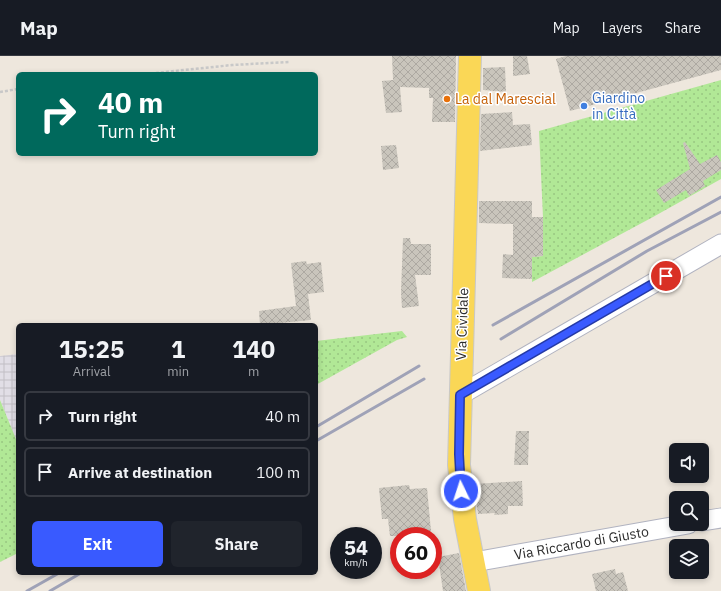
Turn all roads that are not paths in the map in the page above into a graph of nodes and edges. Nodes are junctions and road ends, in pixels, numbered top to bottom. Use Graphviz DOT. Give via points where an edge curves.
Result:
graph roads {
  1 [pos="470,56"];
  2 [pos="721,244"];
  3 [pos="460,395"];
  4 [pos="721,518"];
  5 [pos="709,521"];
  6 [pos="669,527"];
  7 [pos="474,562"];
  8 [pos="479,591"];
  1 -- 3 [label="main road, Via Cividale"];
  2 -- 3 [label="street"];
  3 -- 7 [label="main road, Via Cividale" via="461,491"];
  4 -- 5 [label="street"];
  6 -- 7 [label="street, Via Riccardo di Giusto"];
  7 -- 8 [label="main road, Via Cividale"];
}
